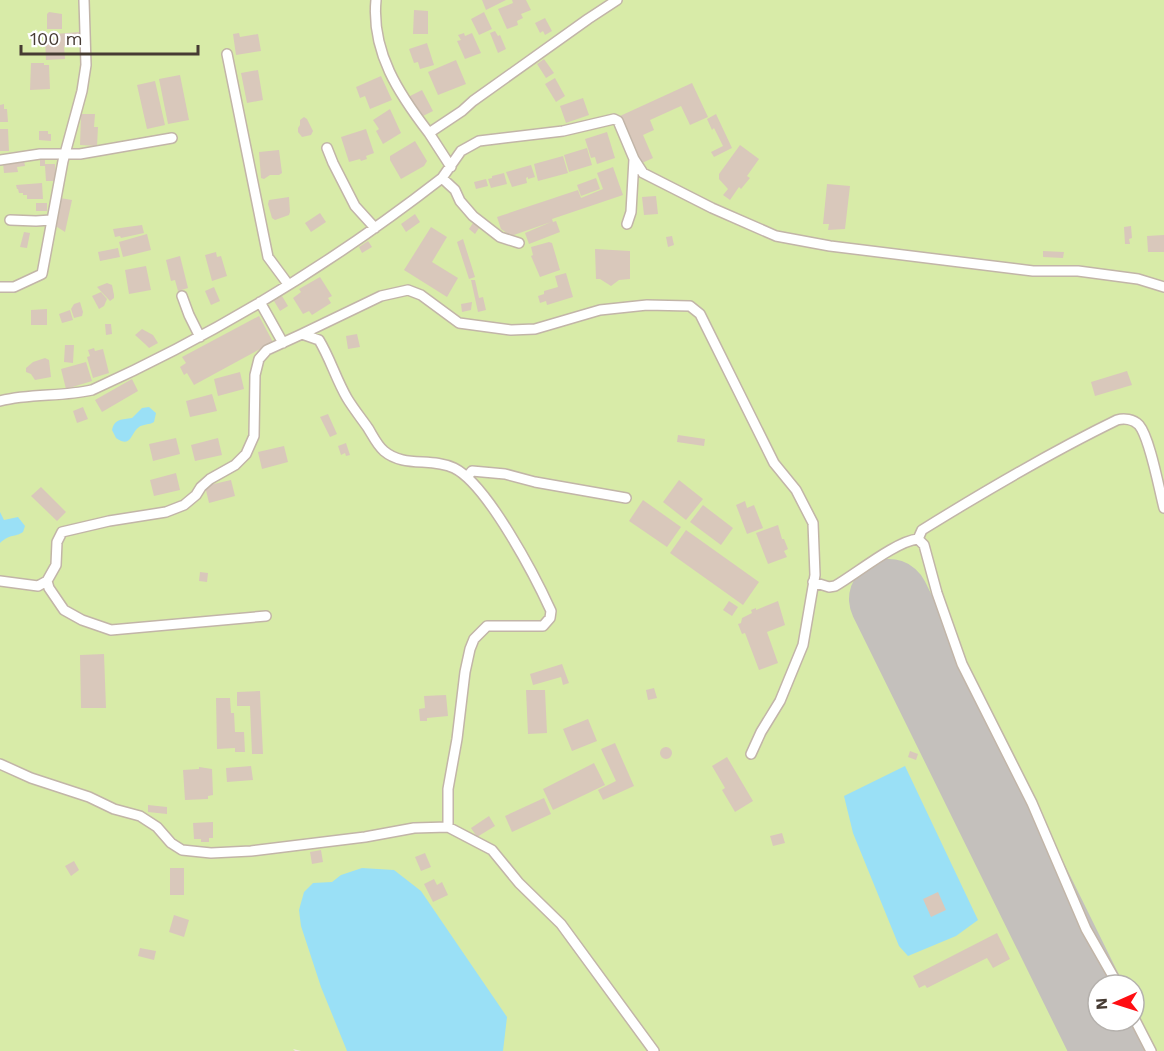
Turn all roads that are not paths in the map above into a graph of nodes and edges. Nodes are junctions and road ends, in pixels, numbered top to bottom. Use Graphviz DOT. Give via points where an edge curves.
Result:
graph roads {
  1 [pos="84,0"];
  2 [pos="376,0"];
  3 [pos="617,0"];
  4 [pos="603,4"];
  5 [pos="227,54"];
  6 [pos="429,133"];
  7 [pos="172,138"];
  8 [pos="327,148"];
  9 [pos="66,153"];
  10 [pos="634,159"];
  11 [pos="0,160"];
  12 [pos="451,167"];
  13 [pos="442,178"];
  14 [pos="10,220"];
  15 [pos="51,220"];
  16 [pos="627,224"];
  17 [pos="375,228"];
  18 [pos="519,243"];
  19 [pos="288,284"];
  20 [pos="0,287"];
  21 [pos="1164,287"];
  22 [pos="182,296"];
  23 [pos="260,302"];
  24 [pos="302,334"];
  25 [pos="200,337"];
  26 [pos="283,343"];
  27 [pos="0,401"];
  28 [pos="467,477"];
  29 [pos="626,498"];
  30 [pos="1164,508"];
  31 [pos="918,539"];
  32 [pos="0,581"];
  33 [pos="47,581"];
  34 [pos="813,582"];
  35 [pos="266,616"];
  36 [pos="751,754"];
  37 [pos="0,764"];
  38 [pos="448,827"];
  39 [pos="1111,973"];
  40 [pos="1142,1033"];
  41 [pos="654,1051"];
  42 [pos="1151,1051"];
  1 -- 9 [label="street" via="86,64"];
  2 -- 6 [label="street" via="377,40 387,71"];
  3 -- 4 [label="street"];
  4 -- 6 [label="street"];
  5 -- 19 [label="street" via="268,257"];
  6 -- 12 [label="street"];
  7 -- 9 [label="street"];
  8 -- 17 [label="street" via="356,206"];
  9 -- 11 [label="street"];
  9 -- 15 [label="street"];
  10 -- 12 [label="street" via="614,119 563,131 479,141 461,151"];
  10 -- 16 [label="street"];
  10 -- 21 [label="street" via="643,173 672,189 776,236 1033,271 1078,271 1138,279"];
  12 -- 13 [label="street"];
  13 -- 17 [label="street"];
  13 -- 18 [label="street" via="473,216 500,237"];
  14 -- 15 [label="street"];
  15 -- 20 [label="street" via="42,274 14,287"];
  17 -- 19 [label="street"];
  19 -- 23 [label="street"];
  22 -- 25 [label="street"];
  23 -- 25 [label="street"];
  23 -- 26 [label="street"];
  24 -- 26 [label="street"];
  24 -- 28 [label="street" via="319,340 347,398 390,456 454,467"];
  24 -- 34 [label="street" via="381,296 408,290 459,323 511,330 534,329 600,310 690,306 700,314 774,463 796,490 813,523"];
  25 -- 27 [label="street" via="92,390"];
  26 -- 33 [label="street" via="267,350 259,359 254,436 236,465 210,479 184,505 166,512 62,532 57,542 56,565"];
  28 -- 29 [label="street" via="472,471 481,471"];
  28 -- 38 [label="street" via="486,497 513,540 551,611 543,626 487,626 474,639 465,672 448,789"];
  30 -- 31 [label="street" via="1145,436 1138,424 1124,418 992,488 922,530"];
  31 -- 34 [label="street" via="891,550 835,586"];
  31 -- 39 [label="street" via="924,545 962,664 1032,803 1086,929"];
  32 -- 33 [label="street" via="38,586"];
  33 -- 35 [label="street" via="64,610 111,630"];
  34 -- 36 [label="street" via="803,645 780,701"];
  37 -- 38 [label="street" via="140,816 182,850 251,851 414,828"];
  38 -- 41 [label="street" via="492,850 561,924"];
  40 -- 42 [label="street"];
}
